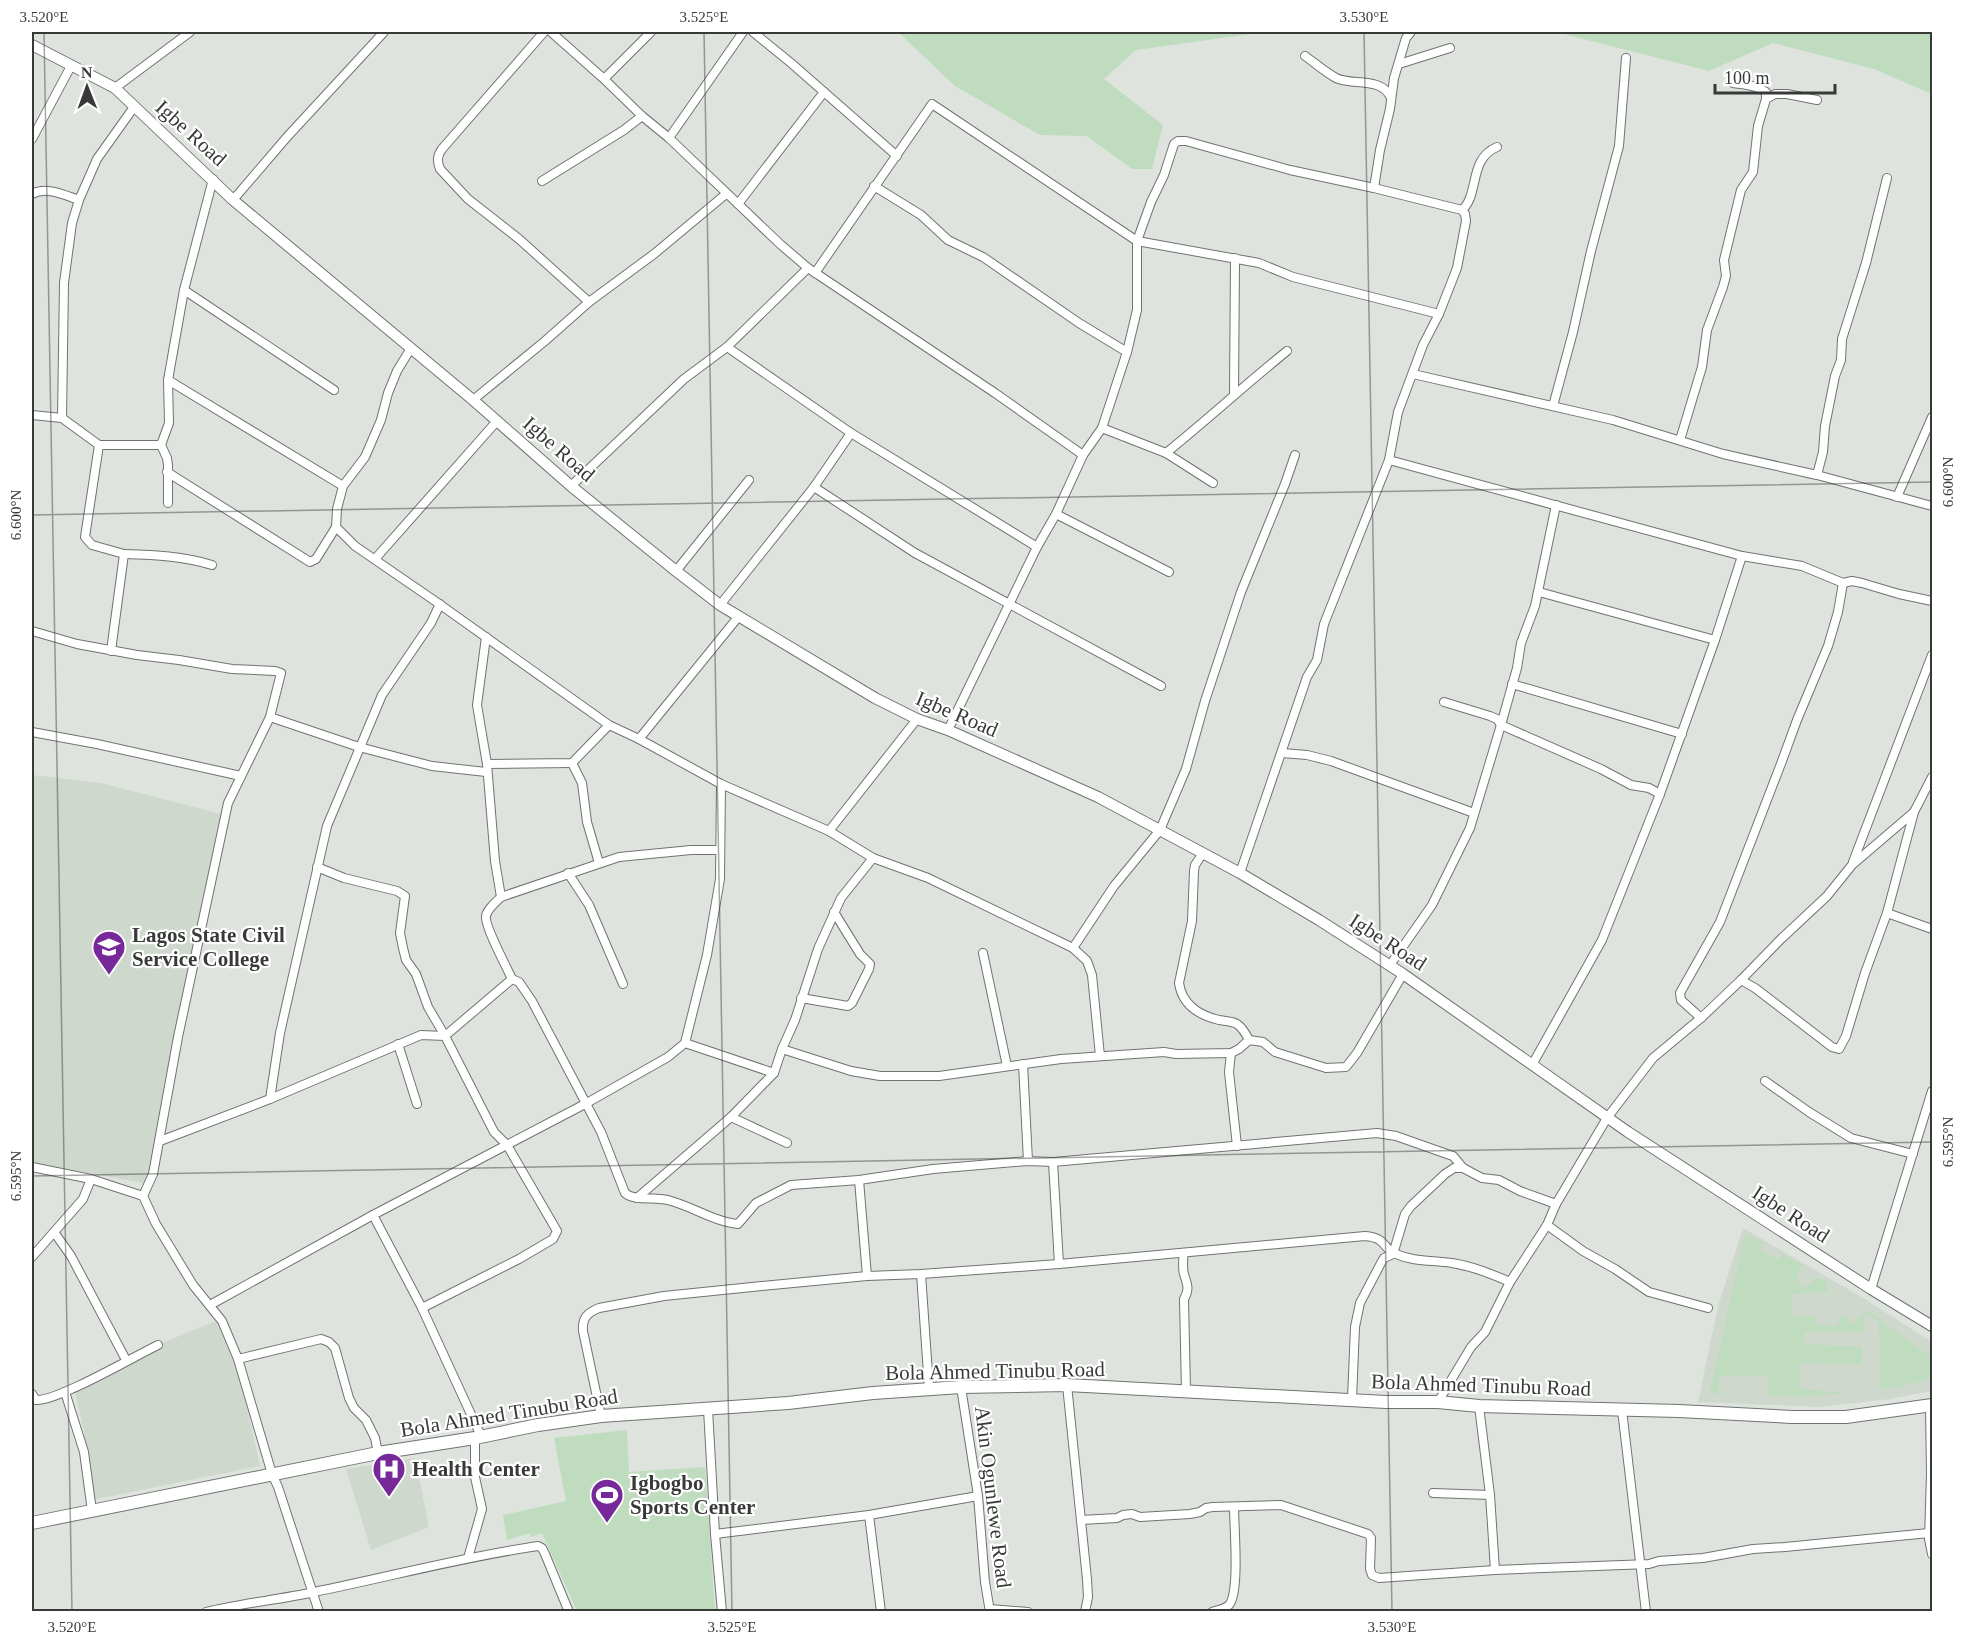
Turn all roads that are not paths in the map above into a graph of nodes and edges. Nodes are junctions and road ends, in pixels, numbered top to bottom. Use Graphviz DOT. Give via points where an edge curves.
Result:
graph roads {
  1 [pos="190,32"];
  2 [pos="384,32"];
  3 [pos="544,32"];
  4 [pos="551,32"];
  5 [pos="651,32"];
  6 [pos="743,32"];
  7 [pos="753,32"];
  8 [pos="1411,32"];
  9 [pos="32,45"];
  10 [pos="1450,48"];
  11 [pos="1305,56"];
  12 [pos="1626,58"];
  13 [pos="1399,64"];
  14 [pos="71,66"];
  15 [pos="604,79"];
  16 [pos="1733,83"];
  17 [pos="115,88"];
  18 [pos="824,92"];
  19 [pos="1391,99"];
  20 [pos="1766,99"];
  21 [pos="1817,100"];
  22 [pos="134,107"];
  23 [pos="642,116"];
  24 [pos="669,138"];
  25 [pos="32,139"];
  26 [pos="1497,147"];
  27 [pos="897,156"];
  28 [pos="1887,178"];
  29 [pos="213,179"];
  30 [pos="542,181"];
  31 [pos="873,186"];
  32 [pos="1374,188"];
  33 [pos="32,194"];
  34 [pos="726,194"];
  35 [pos="79,200"];
  36 [pos="233,200"];
  37 [pos="738,204"];
  38 [pos="1462,210"];
  39 [pos="1137,241"];
  40 [pos="1235,258"];
  41 [pos="812,271"];
  42 [pos="184,290"];
  43 [pos="590,302"];
  44 [pos="1439,314"];
  45 [pos="727,347"];
  46 [pos="411,348"];
  47 [pos="1287,351"];
  48 [pos="1127,352"];
  49 [pos="1413,374"];
  50 [pos="168,380"];
  51 [pos="334,390"];
  52 [pos="1234,394"];
  53 [pos="473,400"];
  54 [pos="1553,406"];
  55 [pos="32,415"];
  56 [pos="1932,417"];
  57 [pos="62,418"];
  58 [pos="497,421"];
  59 [pos="1102,428"];
  60 [pos="851,433"];
  61 [pos="1680,440"];
  62 [pos="161,445"];
  63 [pos="99,446"];
  64 [pos="1166,453"];
  65 [pos="1083,455"];
  66 [pos="1295,455"];
  67 [pos="1389,460"];
  68 [pos="167,472"];
  69 [pos="1817,475"];
  70 [pos="749,480"];
  71 [pos="1213,483"];
  72 [pos="343,486"];
  73 [pos="571,486"];
  74 [pos="814,487"];
  75 [pos="1897,497"];
  76 [pos="168,503"];
  77 [pos="1556,505"];
  78 [pos="1932,506"];
  79 [pos="1056,514"];
  80 [pos="336,527"];
  81 [pos="1037,547"];
  82 [pos="124,554"];
  83 [pos="1742,556"];
  84 [pos="375,559"];
  85 [pos="213,565"];
  86 [pos="676,572"];
  87 [pos="1169,572"];
  88 [pos="1843,583"];
  89 [pos="1539,592"];
  90 [pos="1932,601"];
  91 [pos="440,604"];
  92 [pos="720,605"];
  93 [pos="1010,606"];
  94 [pos="739,616"];
  95 [pos="32,631"];
  96 [pos="486,637"];
  97 [pos="1715,640"];
  98 [pos="111,651"];
  99 [pos="1932,655"];
  100 [pos="1512,684"];
  101 [pos="1161,686"];
  102 [pos="1444,702"];
  103 [pos="270,717"];
  104 [pos="917,719"];
  105 [pos="609,725"];
  106 [pos="1502,725"];
  107 [pos="948,730"];
  108 [pos="32,732"];
  109 [pos="1682,734"];
  110 [pos="639,739"];
  111 [pos="359,747"];
  112 [pos="1282,753"];
  113 [pos="572,763"];
  114 [pos="486,768"];
  115 [pos="241,776"];
  116 [pos="1932,777"];
  117 [pos="721,784"];
  118 [pos="1660,794"];
  119 [pos="1474,813"];
  120 [pos="1914,813"];
  121 [pos="1160,830"];
  122 [pos="829,831"];
  123 [pos="720,850"];
  124 [pos="1203,853"];
  125 [pos="873,858"];
  126 [pos="599,863"];
  127 [pos="1852,865"];
  128 [pos="317,867"];
  129 [pos="568,873"];
  130 [pos="1240,873"];
  131 [pos="501,897"];
  132 [pos="834,912"];
  133 [pos="1887,913"];
  134 [pos="1932,929"];
  135 [pos="1073,948"];
  136 [pos="983,953"];
  137 [pos="1390,965"];
  138 [pos="1403,974"];
  139 [pos="512,979"];
  140 [pos="1741,980"];
  141 [pos="623,984"];
  142 [pos="801,998"];
  143 [pos="1701,1018"];
  144 [pos="445,1036"];
  145 [pos="1249,1040"];
  146 [pos="685,1043"];
  147 [pos="398,1044"];
  148 [pos="782,1049"];
  149 [pos="1231,1053"];
  150 [pos="1100,1056"];
  151 [pos="1023,1065"];
  152 [pos="1532,1065"];
  153 [pos="1007,1066"];
  154 [pos="774,1073"];
  155 [pos="1765,1081"];
  156 [pos="1932,1091"];
  157 [pos="270,1099"];
  158 [pos="417,1104"];
  159 [pos="585,1104"];
  160 [pos="731,1117"];
  161 [pos="1607,1118"];
  162 [pos="160,1141"];
  163 [pos="787,1143"];
  164 [pos="507,1145"];
  165 [pos="1238,1146"];
  166 [pos="1913,1154"];
  167 [pos="1028,1161"];
  168 [pos="1053,1162"];
  169 [pos="32,1167"];
  170 [pos="1463,1168"];
  171 [pos="91,1179"];
  172 [pos="859,1180"];
  173 [pos="143,1196"];
  174 [pos="637,1198"];
  175 [pos="1556,1204"];
  176 [pos="373,1215"];
  177 [pos="1547,1225"];
  178 [pos="54,1232"];
  179 [pos="1399,1234"];
  180 [pos="1379,1239"];
  181 [pos="1183,1253"];
  182 [pos="1393,1254"];
  183 [pos="32,1257"];
  184 [pos="1059,1264"];
  185 [pos="921,1274"];
  186 [pos="867,1276"];
  187 [pos="1510,1282"];
  188 [pos="1870,1288"];
  189 [pos="210,1305"];
  190 [pos="422,1308"];
  191 [pos="1708,1308"];
  192 [pos="1932,1326"];
  193 [pos="158,1345"];
  194 [pos="238,1359"];
  195 [pos="126,1360"];
  196 [pos="1067,1385"];
  197 [pos="961,1387"];
  198 [pos="928,1388"];
  199 [pos="1186,1391"];
  200 [pos="65,1392"];
  201 [pos="32,1394"];
  202 [pos="1352,1399"];
  203 [pos="1438,1402"];
  204 [pos="1479,1406"];
  205 [pos="1931,1406"];
  206 [pos="708,1408"];
  207 [pos="1622,1410"];
  208 [pos="601,1416"];
  209 [pos="478,1437"];
  210 [pos="378,1453"];
  211 [pos="272,1474"];
  212 [pos="1932,1474"];
  213 [pos="1433,1493"];
  214 [pos="1490,1495"];
  215 [pos="978,1496"];
  216 [pos="1233,1507"];
  217 [pos="92,1511"];
  218 [pos="869,1515"];
  219 [pos="1081,1520"];
  220 [pos="32,1523"];
  221 [pos="1929,1533"];
  222 [pos="715,1534"];
  223 [pos="1932,1554"];
  224 [pos="468,1558"];
  225 [pos="1642,1565"];
  226 [pos="1495,1570"];
  227 [pos="313,1593"];
  228 [pos="240,1608"];
  229 [pos="990,1610"];
  230 [pos="206,1611"];
  231 [pos="319,1611"];
  232 [pos="570,1611"];
  233 [pos="722,1611"];
  234 [pos="880,1611"];
  235 [pos="1028,1611"];
  236 [pos="1085,1611"];
  237 [pos="1212,1611"];
  238 [pos="1646,1611"];
  1 -- 17 [label="street"];
  2 -- 36 [label="street"];
  3 -- 43 [label="street" via="442,149 437,163 468,199"];
  4 -- 15 [label="street"];
  5 -- 15 [label="street"];
  6 -- 24 [label="street"];
  7 -- 18 [label="street"];
  8 -- 13 [label="street"];
  9 -- 14 [label="street, Igbe Road"];
  10 -- 13 [label="street"];
  11 -- 19 [label="street" via="1338,79 1381,87"];
  12 -- 54 [label="street" via="1619,146"];
  13 -- 19 [label="street"];
  14 -- 17 [label="street, Igbe Road"];
  14 -- 25 [label="street"];
  15 -- 23 [label="street"];
  16 -- 20 [label="street" via="1761,89"];
  17 -- 22 [label="street, Igbe Road"];
  18 -- 27 [label="street"];
  18 -- 37 [label="street"];
  19 -- 32 [label="street"];
  20 -- 21 [label="street" via="1787,94"];
  20 -- 61 [label="street" via="1758,126 1753,172 1741,190 1724,260 1726,276 1707,330 1702,367"];
  22 -- 29 [label="street, Igbe Road"];
  22 -- 35 [label="street" via="97,159"];
  23 -- 24 [label="street"];
  23 -- 30 [label="street"];
  24 -- 34 [label="street"];
  26 -- 38 [label="street" via="1483,157 1468,204"];
  27 -- 31 [label="street"];
  27 -- 39 [label="street" via="932,104"];
  28 -- 69 [label="street" via="1842,339"];
  29 -- 36 [label="street, Igbe Road"];
  29 -- 42 [label="street"];
  31 -- 41 [label="street"];
  31 -- 48 [label="street" via="921,215 948,240 983,257"];
  32 -- 38 [label="street"];
  32 -- 39 [label="street" via="1182,140 1172,147"];
  33 -- 35 [label="street" via="48,191"];
  34 -- 37 [label="street"];
  34 -- 43 [label="street"];
  35 -- 57 [label="street" via="64,283"];
  36 -- 46 [label="street, Igbe Road"];
  37 -- 41 [label="street"];
  38 -- 44 [label="street" via="1466,218 1457,268"];
  39 -- 40 [label="street"];
  39 -- 48 [label="street" via="1137,310"];
  40 -- 44 [label="street"];
  40 -- 52 [label="street"];
  41 -- 45 [label="street"];
  41 -- 65 [label="street"];
  42 -- 50 [label="street"];
  42 -- 51 [label="street"];
  43 -- 53 [label="street"];
  44 -- 49 [label="street"];
  45 -- 60 [label="street"];
  45 -- 73 [label="street" via="684,379"];
  46 -- 53 [label="street, Igbe Road"];
  46 -- 72 [label="street" via="397,371 365,457"];
  47 -- 52 [label="street"];
  48 -- 59 [label="street"];
  49 -- 54 [label="street"];
  49 -- 67 [label="street" via="1398,412"];
  50 -- 62 [label="street" via="169,423"];
  50 -- 72 [label="street"];
  52 -- 64 [label="street"];
  53 -- 58 [label="street, Igbe Road"];
  54 -- 61 [label="street"];
  55 -- 57 [label="street"];
  56 -- 75 [label="street"];
  57 -- 63 [label="street"];
  58 -- 73 [label="street, Igbe Road"];
  58 -- 84 [label="street"];
  59 -- 64 [label="street"];
  59 -- 65 [label="street"];
  60 -- 74 [label="street"];
  60 -- 81 [label="street"];
  61 -- 69 [label="street"];
  62 -- 63 [label="street"];
  62 -- 68 [label="street" via="167,458"];
  63 -- 82 [label="street" via="85,537 92,545"];
  64 -- 71 [label="street"];
  65 -- 79 [label="street"];
  66 -- 121 [label="street" via="1241,592 1186,769"];
  67 -- 77 [label="street"];
  67 -- 112 [label="street" via="1324,624 1317,660 1307,677"];
  68 -- 76 [label="street"];
  68 -- 80 [label="street" via="310,562 316,559"];
  69 -- 75 [label="street"];
  70 -- 86 [label="street"];
  72 -- 80 [label="street"];
  73 -- 86 [label="street, Igbe Road"];
  74 -- 92 [label="street"];
  74 -- 93 [label="street" via="915,553"];
  75 -- 78 [label="street"];
  77 -- 83 [label="street"];
  77 -- 89 [label="street"];
  79 -- 81 [label="street"];
  79 -- 87 [label="street"];
  80 -- 84 [label="street"];
  81 -- 93 [label="street"];
  82 -- 85 [label="street" via="188,558"];
  82 -- 98 [label="street"];
  83 -- 88 [label="street" via="1802,566"];
  83 -- 97 [label="street"];
  84 -- 91 [label="street"];
  86 -- 92 [label="street, Igbe Road"];
  88 -- 90 [label="street" via="1862,583"];
  88 -- 143 [label="street" via="1828,646 1720,922 1680,993 1681,1000"];
  89 -- 97 [label="street"];
  89 -- 100 [label="street"];
  91 -- 96 [label="street"];
  91 -- 111 [label="street" via="382,695"];
  92 -- 94 [label="street, Igbe Road"];
  93 -- 101 [label="street"];
  93 -- 107 [label="street"];
  94 -- 104 [label="street, Igbe Road"];
  94 -- 110 [label="street"];
  95 -- 98 [label="street"];
  96 -- 105 [label="street"];
  96 -- 114 [label="street" via="477,705"];
  97 -- 109 [label="street"];
  98 -- 103 [label="street" via="232,669 275,671 280,678"];
  99 -- 127 [label="street"];
  100 -- 106 [label="street"];
  100 -- 109 [label="street"];
  102 -- 106 [label="street" via="1490,716"];
  103 -- 111 [label="street"];
  103 -- 115 [label="street"];
  104 -- 107 [label="street, Igbe Road"];
  104 -- 122 [label="street"];
  105 -- 110 [label="street"];
  105 -- 113 [label="street"];
  106 -- 118 [label="street" via="1631,785"];
  106 -- 119 [label="street"];
  107 -- 121 [label="street, Igbe Road" via="1098,797"];
  108 -- 115 [label="street"];
  109 -- 118 [label="street"];
  110 -- 117 [label="street"];
  111 -- 114 [label="street" via="432,766"];
  111 -- 128 [label="street" via="327,826"];
  112 -- 119 [label="street" via="1331,761"];
  112 -- 130 [label="street"];
  113 -- 114 [label="street"];
  113 -- 126 [label="street" via="582,783 587,822"];
  114 -- 131 [label="street"];
  115 -- 162 [label="street" via="228,803 220,834"];
  116 -- 120 [label="street"];
  117 -- 122 [label="street"];
  117 -- 123 [label="street"];
  118 -- 152 [label="street" via="1602,940"];
  119 -- 137 [label="street" via="1465,841 1432,905"];
  120 -- 127 [label="street"];
  120 -- 133 [label="street"];
  121 -- 124 [label="street, Igbe Road"];
  121 -- 135 [label="street" via="1114,886"];
  122 -- 125 [label="street"];
  123 -- 126 [label="street" via="619,857"];
  123 -- 146 [label="street" via="720,879 709,945"];
  124 -- 130 [label="street, Igbe Road"];
  124 -- 145 [label="street" via="1194,871 1192,921 1180,992 1204,1016 1236,1023"];
  125 -- 132 [label="street"];
  125 -- 135 [label="street" via="928,878"];
  126 -- 129 [label="street"];
  127 -- 140 [label="street" via="1827,896"];
  128 -- 144 [label="street" via="405,896 400,933 406,960"];
  128 -- 157 [label="street" via="280,1033"];
  129 -- 131 [label="street"];
  129 -- 141 [label="street" via="589,905"];
  130 -- 137 [label="street, Igbe Road"];
  131 -- 139 [label="street" via="487,912 486,922"];
  132 -- 142 [label="street"];
  132 -- 142 [label="street" via="870,964 869,969 848,1006"];
  133 -- 134 [label="street"];
  133 -- 140 [label="street" via="1839,1049"];
  135 -- 150 [label="street" via="1087,961 1092,975"];
  136 -- 153 [label="street"];
  137 -- 138 [label="street, Igbe Road"];
  138 -- 145 [label="street" via="1346,1067 1326,1068"];
  138 -- 152 [label="street, Igbe Road"];
  139 -- 144 [label="street"];
  139 -- 159 [label="street" via="519,982 532,1001"];
  140 -- 143 [label="street"];
  142 -- 148 [label="street"];
  143 -- 161 [label="street" via="1653,1058"];
  144 -- 147 [label="street" via="421,1035"];
  144 -- 164 [label="street" via="494,1132"];
  145 -- 149 [label="street"];
  146 -- 154 [label="street"];
  146 -- 159 [label="street" via="668,1057"];
  147 -- 157 [label="street"];
  147 -- 158 [label="street"];
  148 -- 153 [label="street" via="880,1076 939,1076"];
  148 -- 154 [label="street"];
  149 -- 150 [label="street"];
  149 -- 165 [label="street" via="1229,1072"];
  150 -- 151 [label="street"];
  151 -- 153 [label="street"];
  151 -- 167 [label="street"];
  152 -- 161 [label="street, Igbe Road"];
  154 -- 160 [label="street"];
  155 -- 166 [label="street" via="1851,1138"];
  156 -- 166 [label="street"];
  157 -- 162 [label="street"];
  159 -- 164 [label="street"];
  159 -- 174 [label="street" via="601,1132 625,1193"];
  160 -- 163 [label="street"];
  160 -- 174 [label="street"];
  161 -- 175 [label="street"];
  161 -- 188 [label="street, Igbe Road"];
  162 -- 173 [label="street" via="153,1174"];
  164 -- 176 [label="street"];
  164 -- 190 [label="street" via="556,1226 556,1234 519,1259"];
  165 -- 168 [label="street"];
  165 -- 170 [label="street" via="1377,1133 1453,1156"];
  166 -- 188 [label="street"];
  167 -- 168 [label="street"];
  167 -- 172 [label="street"];
  168 -- 184 [label="street"];
  169 -- 171 [label="street"];
  170 -- 175 [label="street"];
  170 -- 179 [label="street" via="1445,1174 1411,1206 1404,1214"];
  171 -- 173 [label="street"];
  171 -- 178 [label="street" via="83,1199"];
  172 -- 174 [label="street" via="791,1185 756,1203 738,1224 670,1200"];
  172 -- 186 [label="street"];
  173 -- 189 [label="street" via="193,1285"];
  175 -- 177 [label="street"];
  176 -- 189 [label="street"];
  176 -- 190 [label="street"];
  177 -- 187 [label="street"];
  177 -- 191 [label="street" via="1648,1292"];
  178 -- 183 [label="street"];
  178 -- 195 [label="street" via="71,1256"];
  179 -- 180 [label="street"];
  179 -- 182 [label="street"];
  180 -- 181 [label="street" via="1365,1236"];
  180 -- 182 [label="street"];
  181 -- 184 [label="street"];
  181 -- 199 [label="street" via="1188,1283 1184,1299"];
  182 -- 187 [label="street" via="1452,1263"];
  182 -- 202 [label="street" via="1384,1258 1360,1303"];
  184 -- 185 [label="street"];
  185 -- 186 [label="street"];
  185 -- 198 [label="street"];
  186 -- 208 [label="street" via="664,1296 589,1312 582,1324"];
  187 -- 203 [label="street" via="1485,1332 1471,1347"];
  188 -- 192 [label="street, Igbe Road"];
  189 -- 194 [label="street" via="222,1321"];
  190 -- 209 [label="street"];
  193 -- 195 [label="street"];
  194 -- 210 [label="street" via="321,1339 329,1342 349,1398 366,1420"];
  194 -- 211 [label="street"];
  195 -- 200 [label="street"];
  196 -- 197 [label="main road, Bola Ahmed Tinubu Road"];
  196 -- 199 [label="main road, Bola Ahmed Tinubu Road"];
  196 -- 219 [label="street"];
  197 -- 198 [label="main road, Bola Ahmed Tinubu Road"];
  197 -- 215 [label="street, Akin Ogunlewe Road"];
  198 -- 206 [label="main road, Bola Ahmed Tinubu Road"];
  199 -- 202 [label="main road, Bola Ahmed Tinubu Road"];
  200 -- 201 [label="street" via="41,1401"];
  200 -- 217 [label="street" via="84,1452"];
  202 -- 203 [label="main road, Bola Ahmed Tinubu Road"];
  203 -- 204 [label="main road, Bola Ahmed Tinubu Road"];
  204 -- 207 [label="main road, Bola Ahmed Tinubu Road"];
  204 -- 214 [label="street"];
  205 -- 207 [label="main road, Bola Ahmed Tinubu Road" via="1835,1417"];
  205 -- 212 [label="street"];
  206 -- 208 [label="main road, Bola Ahmed Tinubu Road"];
  206 -- 222 [label="street"];
  207 -- 225 [label="street"];
  208 -- 209 [label="main road, Bola Ahmed Tinubu Road"];
  209 -- 210 [label="main road, Bola Ahmed Tinubu Road"];
  209 -- 224 [label="street" via="475,1477 482,1509"];
  210 -- 211 [label="main road, Bola Ahmed Tinubu Road"];
  211 -- 217 [label="main road, Bola Ahmed Tinubu Road"];
  211 -- 227 [label="street"];
  212 -- 221 [label="street"];
  213 -- 214 [label="street"];
  214 -- 226 [label="street"];
  215 -- 218 [label="street"];
  215 -- 229 [label="street, Akin Ogunlewe Road"];
  216 -- 219 [label="street" via="1206,1508 1190,1514 1132,1514"];
  216 -- 226 [label="street" via="1281,1505 1368,1534 1370,1569 1376,1577"];
  216 -- 237 [label="street" via="1236,1586 1229,1604"];
  217 -- 220 [label="main road, Bola Ahmed Tinubu Road"];
  218 -- 222 [label="street"];
  218 -- 234 [label="street"];
  219 -- 236 [label="street" via="1088,1597"];
  221 -- 223 [label="street"];
  221 -- 225 [label="street" via="1753,1549"];
  222 -- 233 [label="street"];
  224 -- 227 [label="street"];
  224 -- 232 [label="street" via="542,1548"];
  225 -- 226 [label="street"];
  225 -- 238 [label="street"];
  227 -- 228 [label="street"];
  227 -- 231 [label="street"];
  228 -- 230 [label="street"];
  229 -- 235 [label="street"];
}
